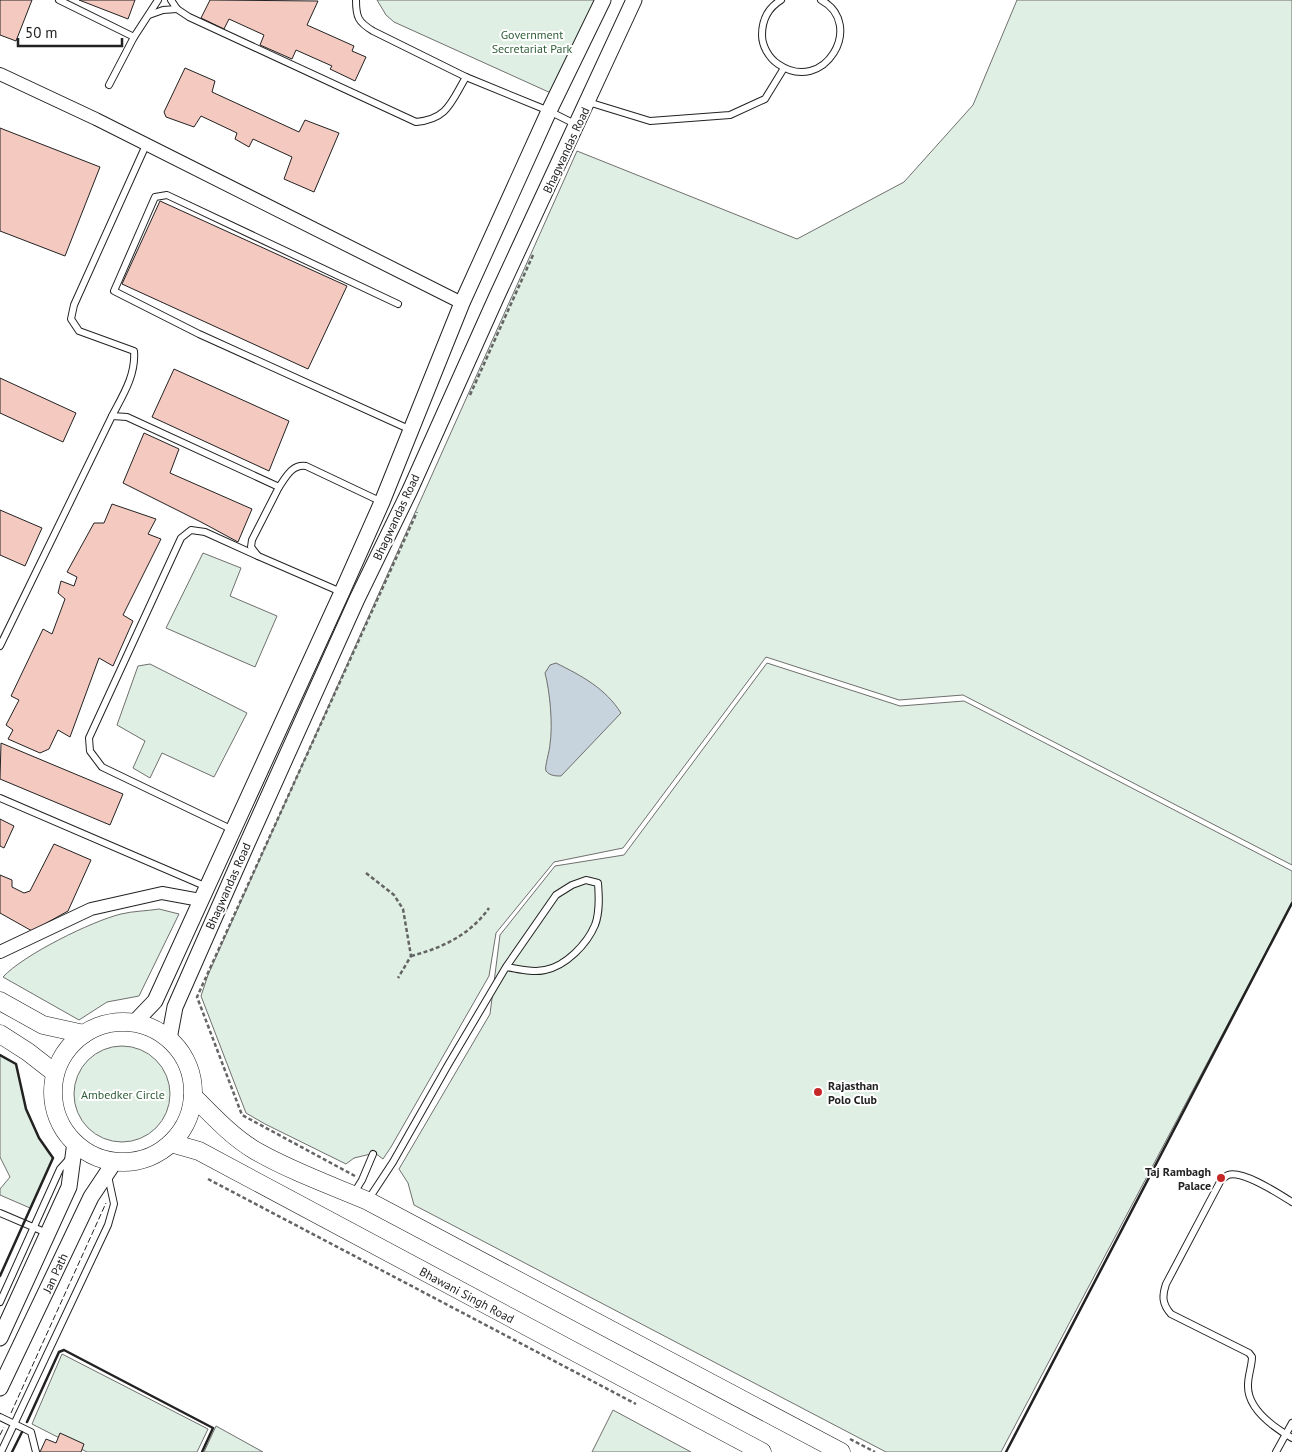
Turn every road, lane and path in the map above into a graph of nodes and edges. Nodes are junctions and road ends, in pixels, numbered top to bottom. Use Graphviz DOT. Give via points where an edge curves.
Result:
graph roads {
  1 [pos="59,0"];
  2 [pos="158,0"];
  3 [pos="171,0"];
  4 [pos="356,0"];
  5 [pos="603,0"];
  6 [pos="634,0"];
  7 [pos="781,0"];
  8 [pos="823,0"];
  9 [pos="177,9"];
  10 [pos="149,15"];
  11 [pos="134,38"];
  12 [pos="784,68"];
  13 [pos="0,74"];
  14 [pos="466,77"];
  15 [pos="109,85"];
  16 [pos="588,102"];
  17 [pos="549,111"];
  18 [pos="577,125"];
  19 [pos="146,145"];
  20 [pos="537,248"];
  21 [pos="462,303"];
  22 [pos="398,304"];
  23 [pos="467,401"];
  24 [pos="112,416"];
  25 [pos="411,430"];
  26 [pos="278,487"];
  27 [pos="382,502"];
  28 [pos="418,509"];
  29 [pos="258,556"];
  30 [pos="342,592"];
  31 [pos="0,646"];
  32 [pos="0,798"];
  33 [pos="234,830"];
  34 [pos="366,873"];
  35 [pos="204,893"];
  36 [pos="489,908"];
  37 [pos="0,952"];
  38 [pos="411,956"];
  39 [pos="506,968"];
  40 [pos="398,978"];
  41 [pos="0,1001"];
  42 [pos="134,1023"];
  43 [pos="0,1034"];
  44 [pos="84,1034"];
  45 [pos="169,1039"];
  46 [pos="55,1073"];
  47 [pos="193,1096"];
  48 [pos="171,1143"];
  49 [pos="74,1148"];
  50 [pos="373,1154"];
  51 [pos="111,1166"];
  52 [pos="208,1179"];
  53 [pos="361,1192"];
  54 [pos="1292,1202"];
  55 [pos="0,1213"];
  56 [pos="34,1227"];
  57 [pos="48,1233"];
  58 [pos="0,1302"];
  59 [pos="3,1322"];
  60 [pos="0,1338"];
  61 [pos="0,1388"];
  62 [pos="639,1406"];
  63 [pos="0,1417"];
  64 [pos="1292,1422"];
  65 [pos="15,1424"];
  66 [pos="1289,1436"];
  67 [pos="1,1452"];
  68 [pos="36,1452"];
  69 [pos="762,1452"];
  70 [pos="841,1452"];
  71 [pos="1276,1452"];
  1 -- 11 [label="lane"];
  2 -- 10 [label="lane"];
  3 -- 9 [label="lane"];
  4 -- 14 [label="lane" via="356,14 364,26"];
  5 -- 17 [label="street, Bhagwandas Road"];
  6 -- 16 [label="street, Bhagwandas Road"];
  7 -- 12 [label="lane" via="767,13 762,39 773,61"];
  8 -- 12 [label="lane" via="839,23 840,35 831,59 809,72"];
  9 -- 10 [label="lane"];
  9 -- 14 [label="lane" via="416,122 430,120 446,111"];
  10 -- 11 [label="lane"];
  11 -- 15 [label="lane"];
  12 -- 16 [label="lane" via="765,99 730,116 650,122"];
  13 -- 19 [label="street"];
  14 -- 17 [label="lane"];
  16 -- 18 [label="street, Bhagwandas Road"];
  17 -- 18 [label="lane"];
  17 -- 21 [label="street, Bhagwandas Road"];
  18 -- 45 [label="street, Bhagwandas Road" via="246,846 175,1007"];
  19 -- 21 [label="street"];
  19 -- 24 [label="lane" via="74,305 71,319 79,331 134,351 132,376"];
  20 -- 23 [label="path"];
  21 -- 25 [label="street, Bhagwandas Road"];
  22 -- 25 [label="lane" via="168,195 154,197 114,291 199,334"];
  24 -- 26 [label="lane" via="127,417"];
  24 -- 31 [label="lane"];
  25 -- 27 [label="street, Bhagwandas Road"];
  26 -- 27 [label="lane" via="292,469 301,465"];
  26 -- 29 [label="lane" via="252,540 251,547"];
  27 -- 30 [label="street, Bhagwandas Road"];
  28 -- 53 [label="path" via="197,997 242,1115"];
  29 -- 30 [label="lane"];
  29 -- 33 [label="lane" via="205,532 191,530 181,538 89,738 90,751 102,767"];
  30 -- 33 [label="street, Bhagwandas Road"];
  32 -- 35 [label="lane"];
  33 -- 35 [label="street, Bhagwandas Road"];
  34 -- 38 [label="path" via="394,895 403,909"];
  35 -- 37 [label="street" via="162,893 91,909"];
  35 -- 42 [label="street, Bhagwandas Road" via="154,1001"];
  36 -- 38 [label="path" via="468,932 431,951"];
  38 -- 40 [label="path"];
  39 -- 39 [label="lane" via="546,970 567,961 595,924 600,898 598,883 586,880 556,895"];
  39 -- 53 [label="lane" via="391,1165"];
  41 -- 44 [label="main road" via="44,1024"];
  42 -- 44 [label="main road" via="116,1022"];
  42 -- 45 [label="main road" via="151,1028"];
  43 -- 46 [label="main road"];
  44 -- 46 [label="main road" via="66,1050"];
  45 -- 47 [label="main road" via="184,1057 191,1074"];
  46 -- 49 [label="main road" via="55,1110"];
  47 -- 48 [label="main road" via="190,1113"];
  47 -- 53 [label="main road" via="232,1134 256,1150 325,1183"];
  48 -- 51 [label="main road" via="138,1160"];
  48 -- 69 [label="main road, Bhawani Singh Road" via="198,1151"];
  49 -- 51 [label="main road"];
  49 -- 56 [label="lane" via="60,1169"];
  49 -- 57 [label="street, Jan Path" via="69,1187"];
  50 -- 53 [label="lane"];
  51 -- 61 [label="street, Jan Path" via="91,1197"];
  51 -- 65 [label="lane" via="114,1204 108,1225"];
  52 -- 62 [label="path"];
  53 -- 70 [label="main road"];
  54 -- 66 [label="lane" via="1264,1185 1240,1176 1230,1175 1221,1180 1162,1295 1164,1307 1171,1314 1249,1353 1252,1357 1248,1386 1250,1399 1256,1409"];
  55 -- 56 [label="lane"];
  56 -- 57 [label="lane"];
  56 -- 58 [label="lane"];
  57 -- 59 [label="street, Jan Path"];
  59 -- 60 [label="street, Jan Path"];
  63 -- 65 [label="lane"];
  64 -- 66 [label="lane"];
  65 -- 67 [label="lane"];
  65 -- 68 [label="lane" via="31,1432"];
  66 -- 71 [label="lane"];
}
